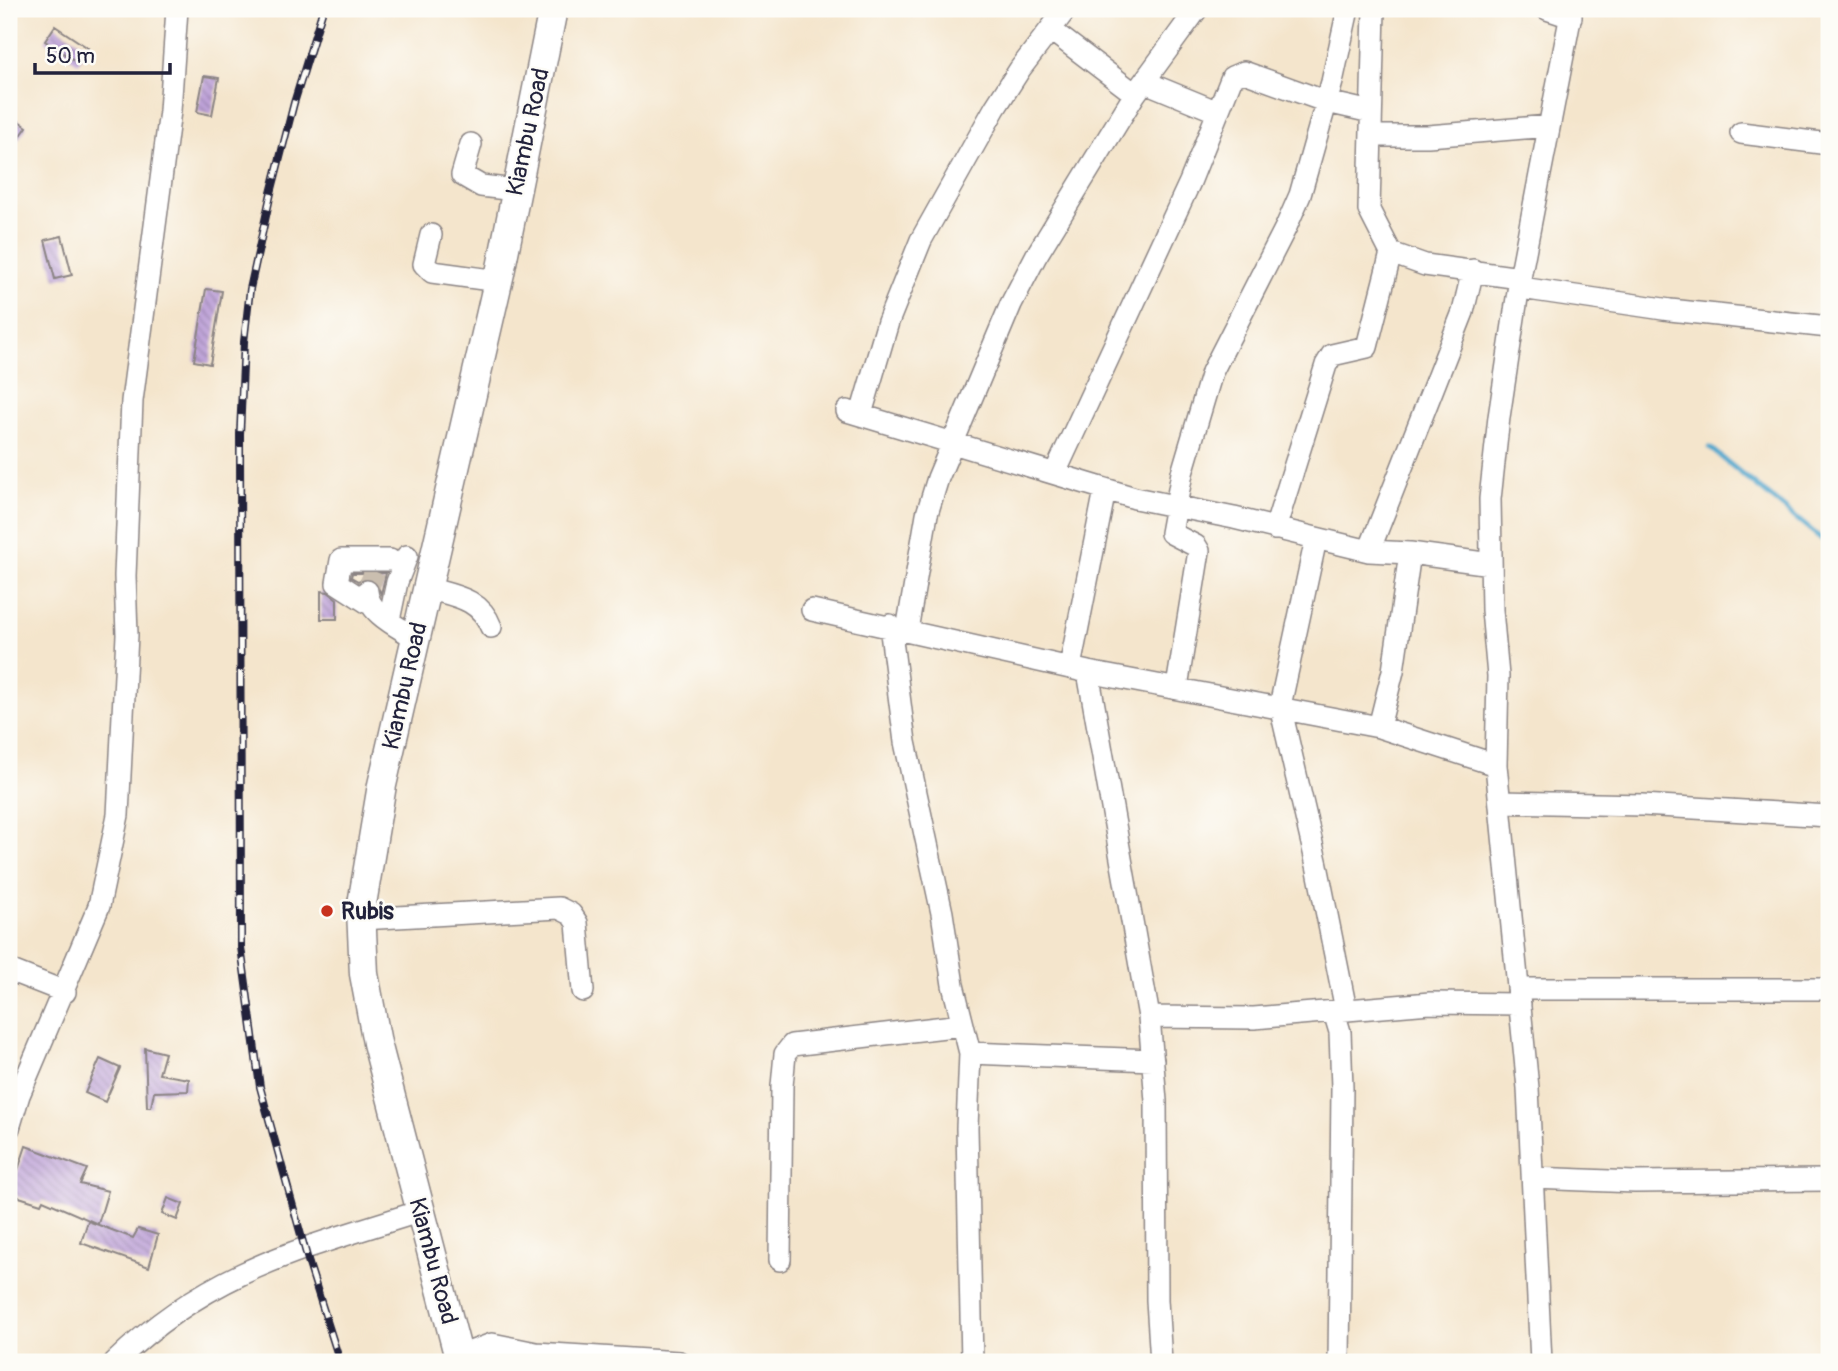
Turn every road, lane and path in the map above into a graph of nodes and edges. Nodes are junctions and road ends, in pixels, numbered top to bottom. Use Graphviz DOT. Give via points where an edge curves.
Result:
graph roads {
  1 [pos="177,9"];
  2 [pos="553,9"];
  3 [pos="1066,9"];
  4 [pos="1197,9"];
  5 [pos="1348,9"];
  6 [pos="1374,9"];
  7 [pos="1547,9"];
  8 [pos="1571,13"];
  9 [pos="1051,30"];
  10 [pos="1140,88"];
  11 [pos="1326,102"];
  12 [pos="1218,112"];
  13 [pos="1371,112"];
  14 [pos="1549,126"];
  15 [pos="1741,133"];
  16 [pos="1371,136"];
  17 [pos="471,144"];
  18 [pos="1829,144"];
  19 [pos="515,190"];
  20 [pos="431,235"];
  21 [pos="1391,253"];
  22 [pos="1473,270"];
  23 [pos="498,282"];
  24 [pos="1521,283"];
  25 [pos="1829,327"];
  26 [pos="953,443"];
  27 [pos="1055,473"];
  28 [pos="1105,490"];
  29 [pos="1177,506"];
  30 [pos="1275,529"];
  31 [pos="1317,540"];
  32 [pos="1369,551"];
  33 [pos="1410,553"];
  34 [pos="1491,564"];
  35 [pos="390,573"];
  36 [pos="427,588"];
  37 [pos="812,610"];
  38 [pos="389,620"];
  39 [pos="491,627"];
  40 [pos="898,628"];
  41 [pos="417,639"];
  42 [pos="1079,669"];
  43 [pos="1177,687"];
  44 [pos="1280,706"];
  45 [pos="1379,727"];
  46 [pos="1496,765"];
  47 [pos="1502,802"];
  48 [pos="1829,816"];
  49 [pos="361,919"];
  50 [pos="9,970"];
  51 [pos="1829,989"];
  52 [pos="583,990"];
  53 [pos="65,992"];
  54 [pos="1519,996"];
  55 [pos="1340,1011"];
  56 [pos="1149,1017"];
  57 [pos="962,1025"];
  58 [pos="970,1053"];
  59 [pos="1153,1060"];
  60 [pos="9,1128"];
  61 [pos="1533,1178"];
  62 [pos="1829,1180"];
  63 [pos="418,1212"];
  64 [pos="780,1260"];
  65 [pos="459,1359"];
  66 [pos="115,1362"];
  67 [pos="679,1362"];
  68 [pos="972,1362"];
  69 [pos="1161,1362"];
  70 [pos="1339,1362"];
  71 [pos="1541,1362"];
  1 -- 53 [label="street" via="170,111 132,401 122,784 112,856 99,906"];
  2 -- 19 [label="main road, Kiambu Road"];
  3 -- 9 [label="street"];
  4 -- 10 [label="street"];
  5 -- 11 [label="street"];
  6 -- 13 [label="street"];
  7 -- 8 [label="street"];
  8 -- 14 [label="street"];
  9 -- 10 [label="street"];
  9 -- 26 [label="street" via="995,108 921,240 854,412"];
  10 -- 12 [label="street"];
  10 -- 26 [label="street" via="1036,256"];
  11 -- 12 [label="street" via="1244,72 1233,77"];
  11 -- 13 [label="street"];
  11 -- 29 [label="street" via="1300,195 1212,372 1182,473"];
  12 -- 27 [label="street" via="1191,181"];
  13 -- 16 [label="street"];
  14 -- 16 [label="street"];
  14 -- 24 [label="street"];
  15 -- 18 [label="street"];
  16 -- 21 [label="street" via="1369,210"];
  17 -- 19 [label="street" via="462,175 481,186"];
  19 -- 23 [label="main road, Kiambu Road"];
  20 -- 23 [label="street" via="424,264 432,272"];
  21 -- 22 [label="street" via="1425,265"];
  21 -- 30 [label="street" via="1367,347 1332,355 1326,365"];
  22 -- 24 [label="street"];
  22 -- 32 [label="street" via="1463,312"];
  23 -- 35 [label="main road, Kiambu Road"];
  24 -- 25 [label="street" via="1670,310"];
  24 -- 34 [label="street" via="1494,451"];
  26 -- 27 [label="street"];
  26 -- 40 [label="street" via="927,514"];
  27 -- 28 [label="street"];
  28 -- 29 [label="street"];
  28 -- 42 [label="street"];
  29 -- 30 [label="street"];
  29 -- 43 [label="street" via="1171,533 1199,551"];
  30 -- 31 [label="street"];
  31 -- 32 [label="street"];
  31 -- 44 [label="street"];
  32 -- 33 [label="street"];
  33 -- 34 [label="street"];
  33 -- 45 [label="street" via="1393,671"];
  34 -- 46 [label="street"];
  35 -- 36 [label="main road, Kiambu Road"];
  35 -- 38 [label="street"];
  35 -- 38 [label="street" via="397,582"];
  36 -- 39 [label="street" via="476,604"];
  36 -- 41 [label="main road, Kiambu Road"];
  37 -- 40 [label="street"];
  38 -- 41 [label="street"];
  40 -- 42 [label="street"];
  40 -- 57 [label="street" via="905,742"];
  41 -- 49 [label="main road, Kiambu Road" via="374,828"];
  42 -- 43 [label="street"];
  42 -- 56 [label="street"];
  43 -- 44 [label="street"];
  44 -- 45 [label="street"];
  44 -- 55 [label="street" via="1314,852"];
  45 -- 46 [label="street"];
  46 -- 47 [label="street"];
  47 -- 48 [label="street"];
  47 -- 54 [label="street"];
  49 -- 52 [label="street" via="559,908 577,923"];
  49 -- 63 [label="main road, Kiambu Road" via="364,974 377,1043"];
  50 -- 53 [label="street"];
  51 -- 54 [label="street"];
  53 -- 60 [label="street"];
  54 -- 55 [label="street"];
  54 -- 61 [label="street"];
  55 -- 56 [label="street" via="1254,1018"];
  55 -- 70 [label="street"];
  56 -- 59 [label="street"];
  57 -- 58 [label="street"];
  57 -- 64 [label="street" via="792,1045 785,1054"];
  58 -- 59 [label="street"];
  58 -- 68 [label="street"];
  59 -- 69 [label="street"];
  61 -- 62 [label="street"];
  61 -- 71 [label="street"];
  63 -- 65 [label="main road, Kiambu Road"];
  63 -- 66 [label="street" via="274,1258 224,1280 169,1316"];
  65 -- 67 [label="street" via="492,1344 536,1353"];
}
